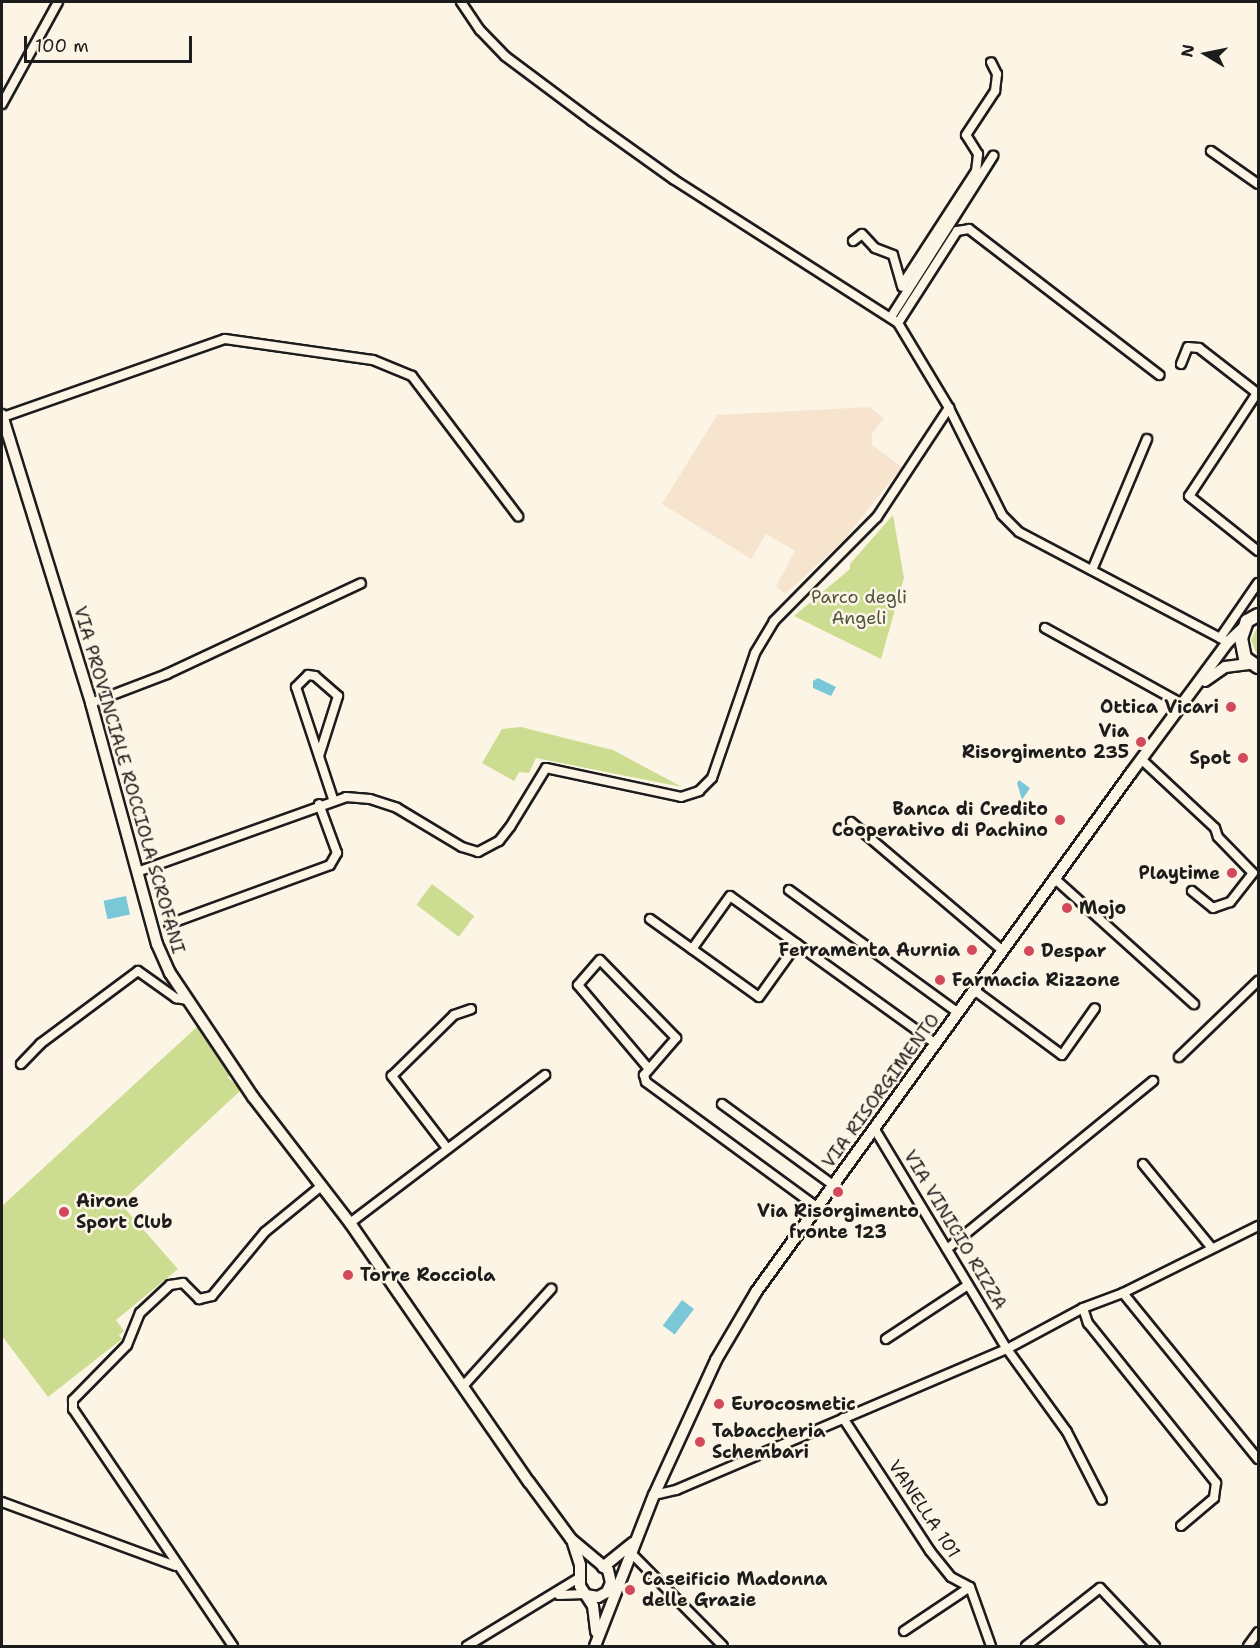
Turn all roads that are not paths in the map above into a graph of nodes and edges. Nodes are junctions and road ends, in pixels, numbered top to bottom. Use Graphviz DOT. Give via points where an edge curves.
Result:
graph roads {
  1 [pos="58,2"];
  2 [pos="461,2"];
  3 [pos="991,62"];
  4 [pos="2,104"];
  5 [pos="1211,151"];
  6 [pos="993,156"];
  7 [pos="1258,184"];
  8 [pos="853,241"];
  9 [pos="902,285"];
  10 [pos="904,297"];
  11 [pos="894,320"];
  12 [pos="1181,364"];
  13 [pos="1159,375"];
  14 [pos="949,408"];
  15 [pos="2,416"];
  16 [pos="1147,439"];
  17 [pos="518,516"];
  18 [pos="1258,551"];
  19 [pos="1092,570"];
  20 [pos="1258,582"];
  21 [pos="362,583"];
  22 [pos="1258,604"];
  23 [pos="1258,615"];
  24 [pos="1245,625"];
  25 [pos="1045,628"];
  26 [pos="1224,640"];
  27 [pos="1255,665"];
  28 [pos="1195,688"];
  29 [pos="91,703"];
  30 [pos="1182,704"];
  31 [pos="319,756"];
  32 [pos="1141,759"];
  33 [pos="333,799"];
  34 [pos="319,804"];
  35 [pos="851,822"];
  36 [pos="137,872"];
  37 [pos="1055,879"];
  38 [pos="789,891"];
  39 [pos="1192,891"];
  40 [pos="650,919"];
  41 [pos="169,924"];
  42 [pos="797,944"];
  43 [pos="692,949"];
  44 [pos="1003,951"];
  45 [pos="1258,981"];
  46 [pos="974,990"];
  47 [pos="186,1000"];
  48 [pos="1194,1004"];
  49 [pos="1095,1008"];
  50 [pos="471,1009"];
  51 [pos="958,1012"];
  52 [pos="935,1043"];
  53 [pos="1179,1057"];
  54 [pos="21,1064"];
  55 [pos="649,1069"];
  56 [pos="545,1075"];
  57 [pos="1153,1082"];
  58 [pos="722,1104"];
  59 [pos="874,1128"];
  60 [pos="447,1148"];
  61 [pos="1143,1164"];
  62 [pos="833,1185"];
  63 [pos="320,1186"];
  64 [pos="817,1207"];
  65 [pos="350,1223"];
  66 [pos="1258,1226"];
  67 [pos="1211,1247"];
  68 [pos="946,1249"];
  69 [pos="968,1285"];
  70 [pos="551,1289"];
  71 [pos="1123,1293"];
  72 [pos="1083,1308"];
  73 [pos="886,1340"];
  74 [pos="1007,1349"];
  75 [pos="464,1385"];
  76 [pos="843,1418"];
  77 [pos="1258,1459"];
  78 [pos="654,1495"];
  79 [pos="1102,1500"];
  80 [pos="2,1502"];
  81 [pos="1181,1526"];
  82 [pos="637,1538"];
  83 [pos="571,1539"];
  84 [pos="632,1554"];
  85 [pos="176,1566"];
  86 [pos="601,1566"];
  87 [pos="580,1577"];
  88 [pos="969,1587"];
  89 [pos="612,1589"];
  90 [pos="556,1595"];
  91 [pos="586,1595"];
  92 [pos="904,1631"];
  93 [pos="1258,1632"];
  94 [pos="596,1642"];
  95 [pos="233,1647"];
  96 [pos="467,1647"];
  97 [pos="723,1647"];
  98 [pos="992,1647"];
  99 [pos="1026,1647"];
  100 [pos="1155,1647"];
  101 [pos="1248,1647"];
  1 -- 4 [label="street"];
  2 -- 11 [label="street" via="505,56 592,121 673,179"];
  3 -- 9 [label="street" via="998,74 994,91 966,135 978,154 976,171"];
  5 -- 7 [label="street"];
  6 -- 10 [label="street"];
  8 -- 9 [label="street" via="862,234 875,248 893,255"];
  9 -- 10 [label="street"];
  10 -- 11 [label="street"];
  11 -- 13 [label="street" via="957,231 969,229"];
  11 -- 14 [label="street"];
  12 -- 18 [label="street" via="1188,347 1199,348 1257,393 1189,496"];
  14 -- 19 [label="street" via="1002,515 1019,532"];
  14 -- 33 [label="street" via="877,517 774,621 755,654 712,778 699,791 681,796 546,768 510,827 498,841 478,852 380,801 358,797"];
  15 -- 17 [label="street" via="225,339 373,360 412,376"];
  15 -- 29 [label="street, VIA PROVINCIALE ROCCIOLA SCROFANI"];
  16 -- 19 [label="street"];
  19 -- 26 [label="street"];
  20 -- 26 [label="street"];
  21 -- 29 [label="street" via="167,674"];
  22 -- 24 [label="main road"];
  23 -- 24 [label="main road"];
  24 -- 26 [label="street"];
  24 -- 27 [label="main road" via="1243,652"];
  25 -- 30 [label="street"];
  26 -- 28 [label="street"];
  27 -- 28 [label="street" via="1225,667"];
  28 -- 30 [label="street, VIA RISORGIMENTO"];
  29 -- 36 [label="street, VIA PROVINCIALE ROCCIOLA SCROFANI"];
  30 -- 32 [label="street, VIA RISORGIMENTO"];
  31 -- 31 [label="street" via="296,687 308,675 315,675 338,696"];
  31 -- 33 [label="street"];
  32 -- 37 [label="street, VIA RISORGIMENTO"];
  32 -- 39 [label="street" via="1215,828 1218,837 1253,873 1230,902 1213,908"];
  33 -- 34 [label="street"];
  34 -- 36 [label="street"];
  34 -- 41 [label="street" via="337,853 330,865"];
  35 -- 44 [label="street"];
  36 -- 47 [label="street, VIA PROVINCIALE ROCCIOLA SCROFANI" via="157,944"];
  37 -- 44 [label="street, VIA RISORGIMENTO"];
  37 -- 48 [label="street"];
  38 -- 51 [label="street"];
  40 -- 43 [label="street"];
  42 -- 43 [label="street" via="759,997"];
  42 -- 43 [label="street" via="730,896"];
  42 -- 52 [label="street"];
  44 -- 46 [label="street, VIA RISORGIMENTO"];
  45 -- 53 [label="street"];
  46 -- 49 [label="street" via="1062,1054"];
  46 -- 51 [label="street, VIA RISORGIMENTO"];
  47 -- 54 [label="street" via="176,998 138,971 40,1044"];
  47 -- 63 [label="street, VIA PROVINCIALE ROCCIOLA SCROFANI"];
  50 -- 60 [label="street" via="454,1015 392,1076"];
  51 -- 52 [label="street, VIA RISORGIMENTO"];
  52 -- 59 [label="street, VIA RISORGIMENTO"];
  55 -- 55 [label="street" via="676,1038 600,960 578,985"];
  55 -- 64 [label="street" via="644,1075 646,1082"];
  56 -- 60 [label="street"];
  57 -- 68 [label="street"];
  58 -- 62 [label="street"];
  59 -- 62 [label="street, VIA RISORGIMENTO"];
  59 -- 68 [label="street, VIA VINICIO RIZZA"];
  60 -- 65 [label="street"];
  61 -- 67 [label="street"];
  62 -- 64 [label="street, VIA RISORGIMENTO"];
  63 -- 65 [label="street, VIA PROVINCIALE ROCCIOLA SCROFANI"];
  63 -- 85 [label="street" via="265,1232 212,1296 199,1299 183,1283 170,1285 140,1313 127,1345 73,1400 73,1409"];
  64 -- 78 [label="street, VIA RISORGIMENTO" via="729,1334"];
  65 -- 75 [label="street, VIA PROVINCIALE ROCCIOLA SCROFANI"];
  66 -- 67 [label="street"];
  67 -- 71 [label="street"];
  68 -- 69 [label="street, VIA VINICIO RIZZA"];
  69 -- 73 [label="street"];
  69 -- 74 [label="street, VIA VINICIO RIZZA"];
  70 -- 75 [label="street"];
  71 -- 72 [label="street"];
  71 -- 77 [label="street"];
  72 -- 74 [label="street"];
  72 -- 81 [label="street" via="1088,1323 1216,1483 1214,1498"];
  74 -- 76 [label="street"];
  74 -- 79 [label="street, VIA VINICIO RIZZA" via="1067,1432"];
  75 -- 83 [label="street, VIA PROVINCIALE ROCCIOLA SCROFANI"];
  76 -- 78 [label="street" via="676,1490"];
  76 -- 88 [label="street, VANELLA 101" via="930,1551 951,1577"];
  78 -- 82 [label="street, VIA RISORGIMENTO"];
  80 -- 85 [label="street"];
  82 -- 84 [label="street, VIA RISORGIMENTO"];
  82 -- 86 [label="street" via="624,1553"];
  83 -- 86 [label="street"];
  83 -- 87 [label="street"];
  84 -- 89 [label="street, VIA RISORGIMENTO"];
  84 -- 97 [label="street"];
  85 -- 95 [label="street"];
  86 -- 87 [label="street" via="588,1567"];
  86 -- 89 [label="street"];
  87 -- 90 [label="street"];
  87 -- 91 [label="street"];
  88 -- 92 [label="street"];
  88 -- 98 [label="street"];
  89 -- 91 [label="street" via="598,1597"];
  89 -- 94 [label="street, VIA RISORGIMENTO"];
  90 -- 91 [label="street"];
  90 -- 96 [label="street"];
  91 -- 94 [label="street" via="596,1616"];
  93 -- 101 [label="street"];
  99 -- 100 [label="street" via="1101,1588"];
}
